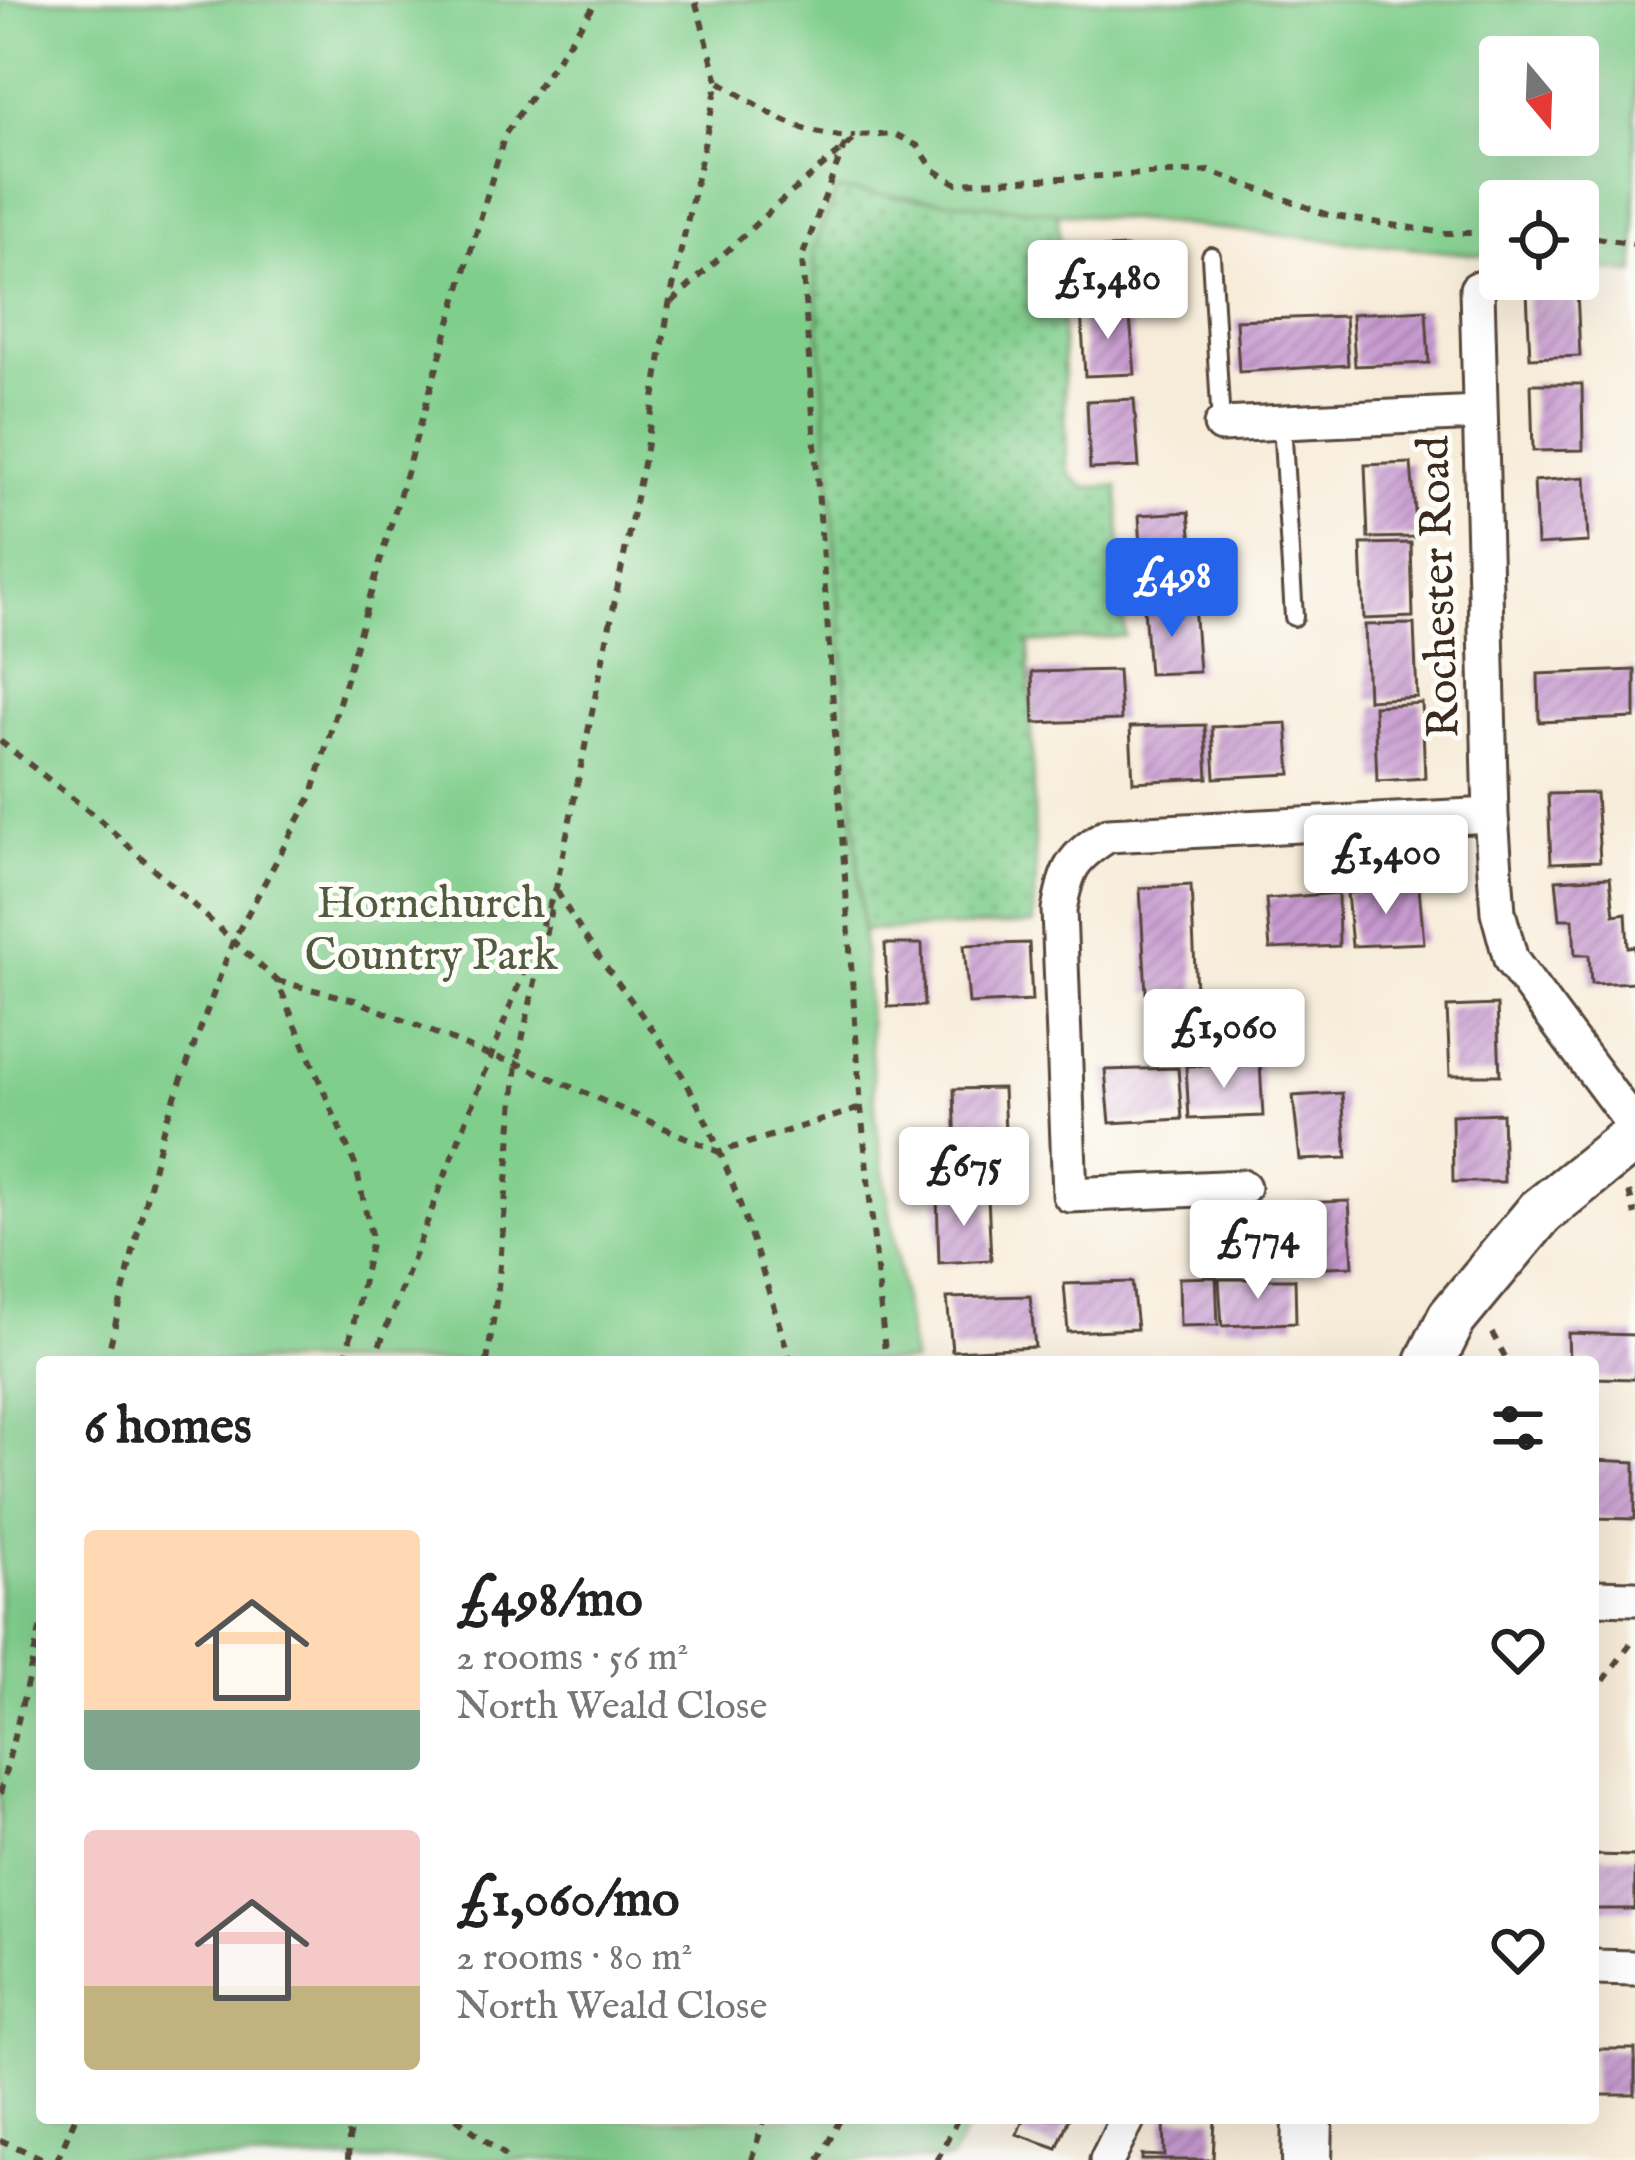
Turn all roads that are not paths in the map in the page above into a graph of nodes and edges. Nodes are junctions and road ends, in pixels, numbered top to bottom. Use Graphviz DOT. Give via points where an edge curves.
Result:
graph roads {
  1 [pos="1211,256"];
  2 [pos="1477,289"];
  3 [pos="1479,413"];
  4 [pos="1282,422"];
  5 [pos="1221,425"];
  6 [pos="1294,617"];
  7 [pos="1491,815"];
  8 [pos="1635,1131"];
  9 [pos="1243,1187"];
  10 [pos="1433,1356"];
  11 [pos="1599,1598"];
  12 [pos="1635,1598"];
  13 [pos="1599,1967"];
  14 [pos="1635,1968"];
  15 [pos="1125,2124"];
  16 [pos="1308,2124"];
  17 [pos="1107,2160"];
  18 [pos="1307,2160"];
  1 -- 5 [label="lane"];
  2 -- 3 [label="street, Rochester Road"];
  3 -- 4 [label="street"];
  3 -- 7 [label="street, Rochester Road"];
  4 -- 5 [label="street"];
  4 -- 6 [label="lane"];
  7 -- 8 [label="street, Rochester Road" via="1498,912 1511,960"];
  7 -- 9 [label="street" via="1108,835 1067,869 1059,910 1070,1195"];
  8 -- 10 [label="street" via="1540,1212 1452,1318"];
  11 -- 12 [label="street"];
  13 -- 14 [label="street"];
  15 -- 17 [label="street"];
  16 -- 18 [label="street"];
}
